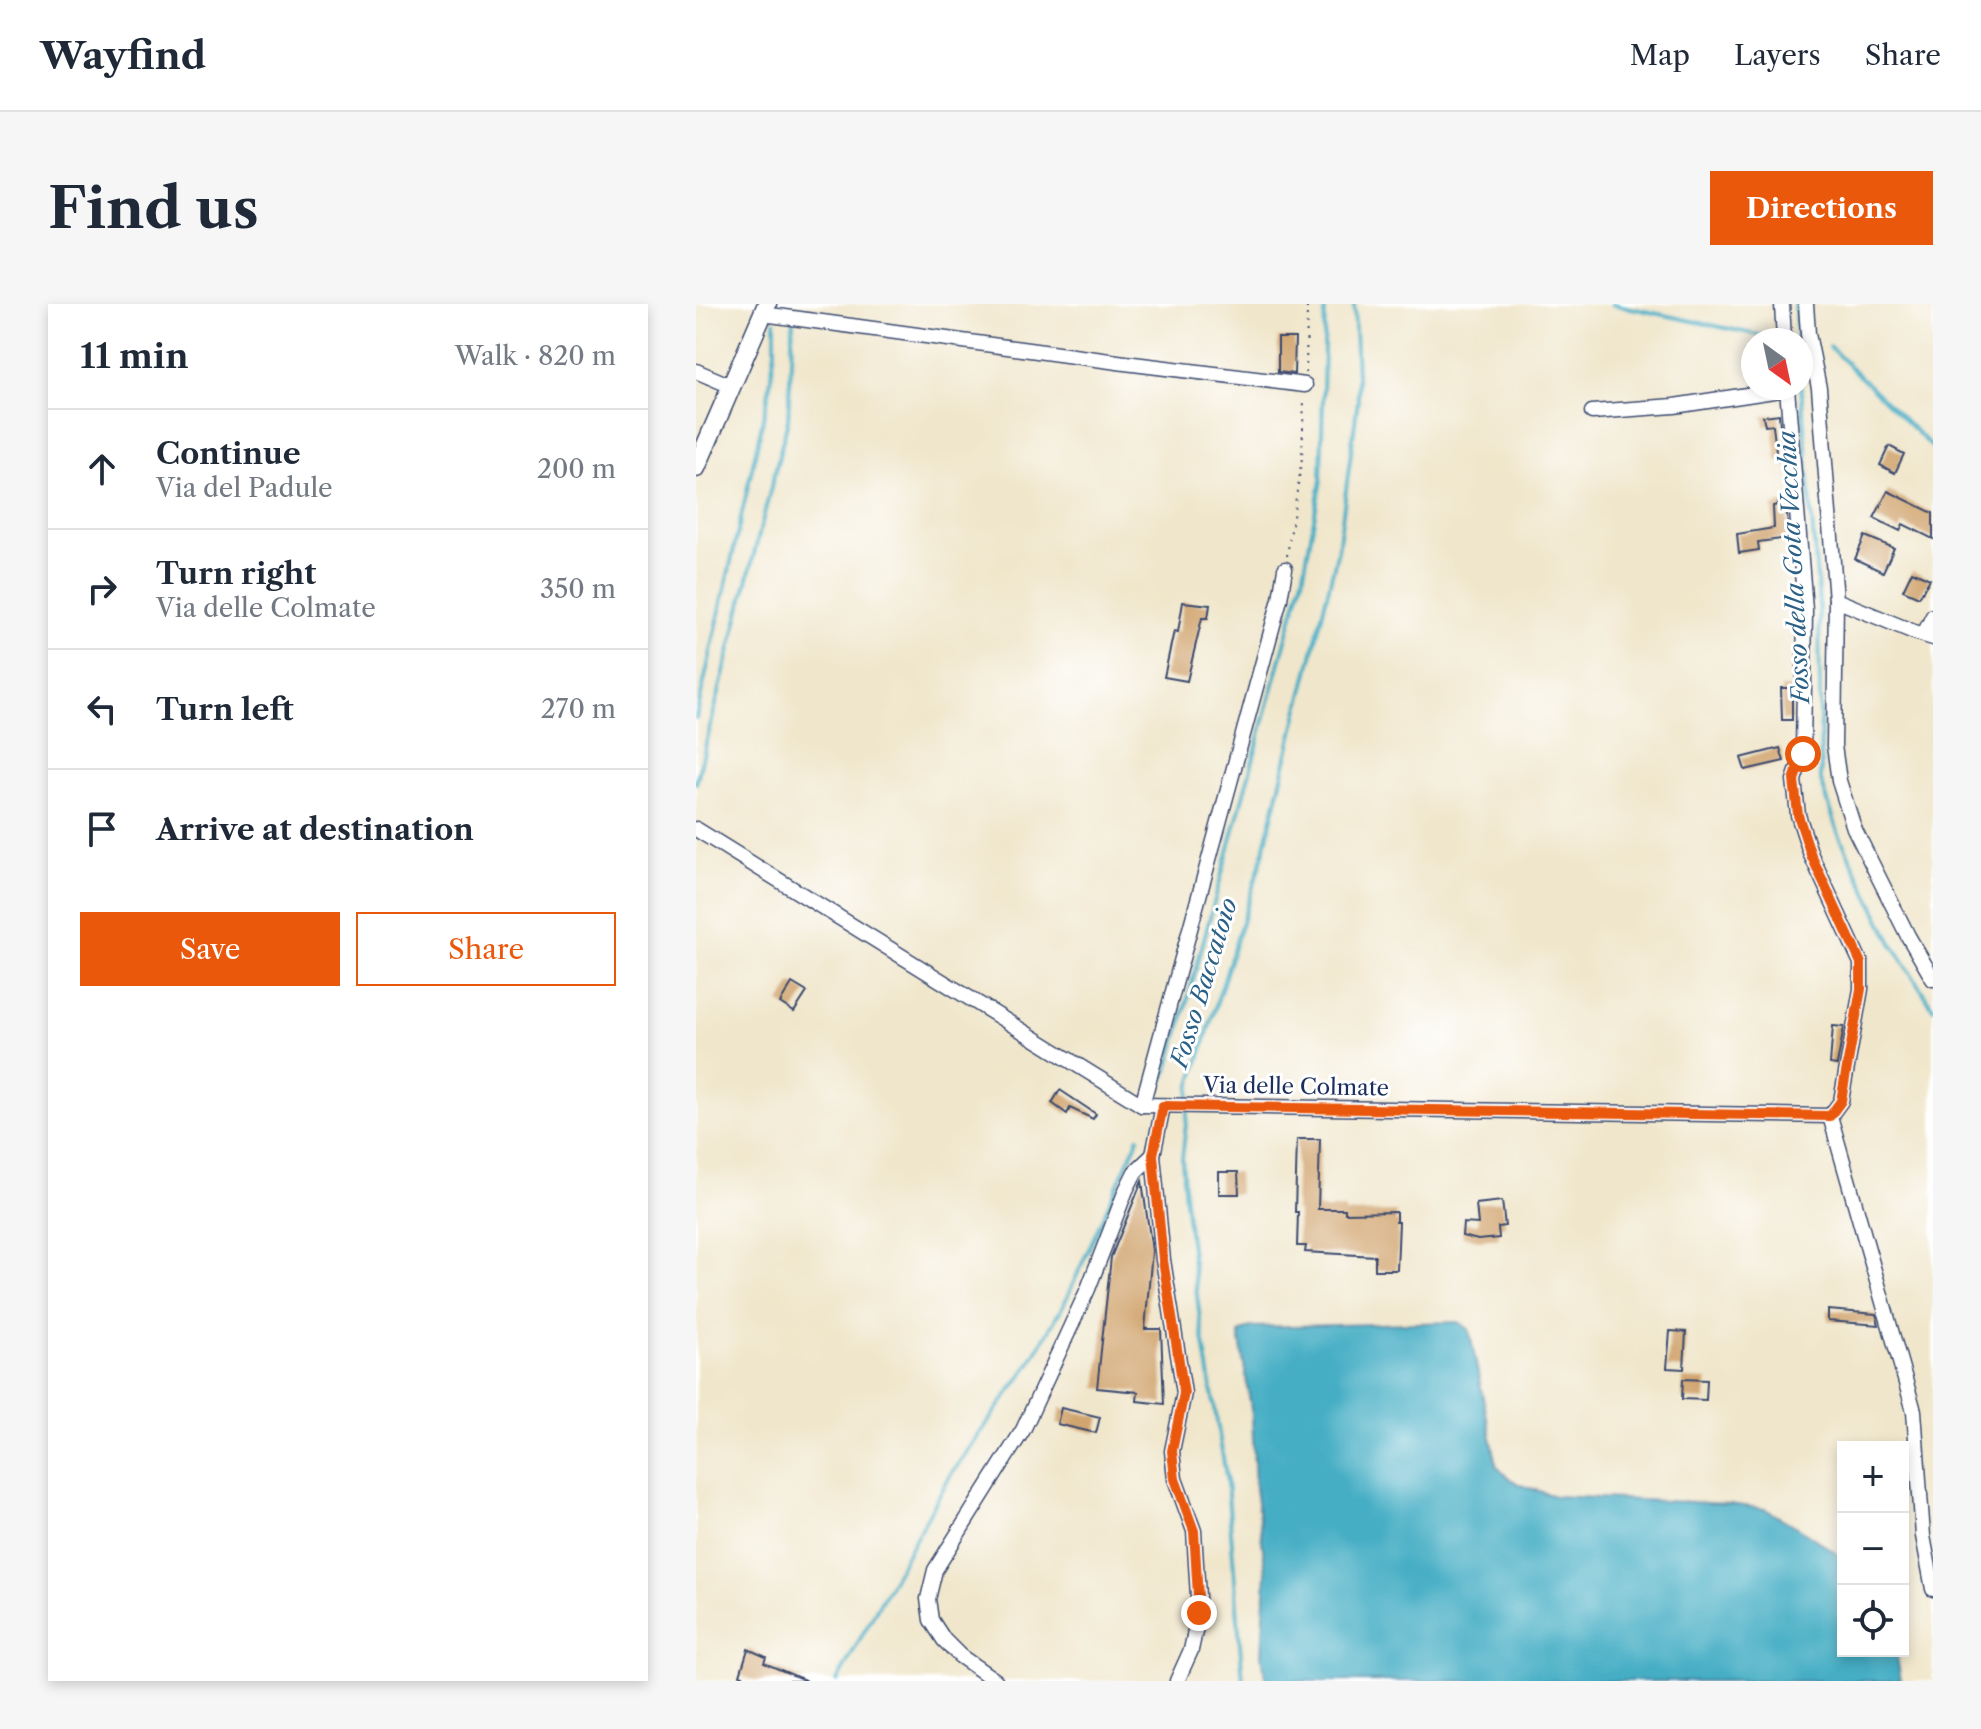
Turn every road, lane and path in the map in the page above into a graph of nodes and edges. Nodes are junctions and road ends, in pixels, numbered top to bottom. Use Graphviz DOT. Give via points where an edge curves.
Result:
graph roads {
  1 [pos="1307,304"];
  2 [pos="1782,304"];
  3 [pos="1806,304"];
  4 [pos="778,315"];
  5 [pos="1783,328"];
  6 [pos="696,371"];
  7 [pos="1305,385"];
  8 [pos="731,386"];
  9 [pos="1741,395"];
  10 [pos="1788,400"];
  11 [pos="1592,412"];
  12 [pos="696,468"];
  13 [pos="1285,569"];
  14 [pos="1836,600"];
  15 [pos="1933,616"];
  16 [pos="1929,636"];
  17 [pos="700,831"];
  18 [pos="1933,979"];
  19 [pos="1142,1105"];
  20 [pos="1170,1106"];
  21 [pos="1830,1116"];
  22 [pos="1153,1155"];
  23 [pos="1933,1589"];
  24 [pos="996,1681"];
  25 [pos="1177,1681"];
  1 -- 7 [label="path"];
  2 -- 5 [label="street"];
  3 -- 14 [label="street" via="1819,388"];
  4 -- 7 [label="street"];
  4 -- 8 [label="main road"];
  6 -- 8 [label="street"];
  7 -- 13 [label="path" via="1302,458"];
  8 -- 12 [label="main road"];
  9 -- 11 [label="street"];
  10 -- 21 [label="street" via="1805,609 1803,754 1794,780 1798,815 1861,963 1841,1101"];
  13 -- 19 [label="street"];
  14 -- 16 [label="street"];
  14 -- 18 [label="street" via="1834,746 1839,781 1854,828"];
  15 -- 16 [label="street"];
  17 -- 19 [label="street, Via delle Colmate"];
  19 -- 20 [label="street, Via delle Colmate"];
  20 -- 21 [label="street, Via delle Colmate"];
  20 -- 22 [label="street"];
  21 -- 23 [label="street" via="1914,1411 1923,1536"];
  22 -- 24 [label="street" via="1126,1190 1088,1289 1023,1430 935,1570 928,1599 931,1620 960,1656"];
  22 -- 25 [label="street" via="1184,1393 1172,1451 1175,1479 1194,1531 1199,1613"];
}
